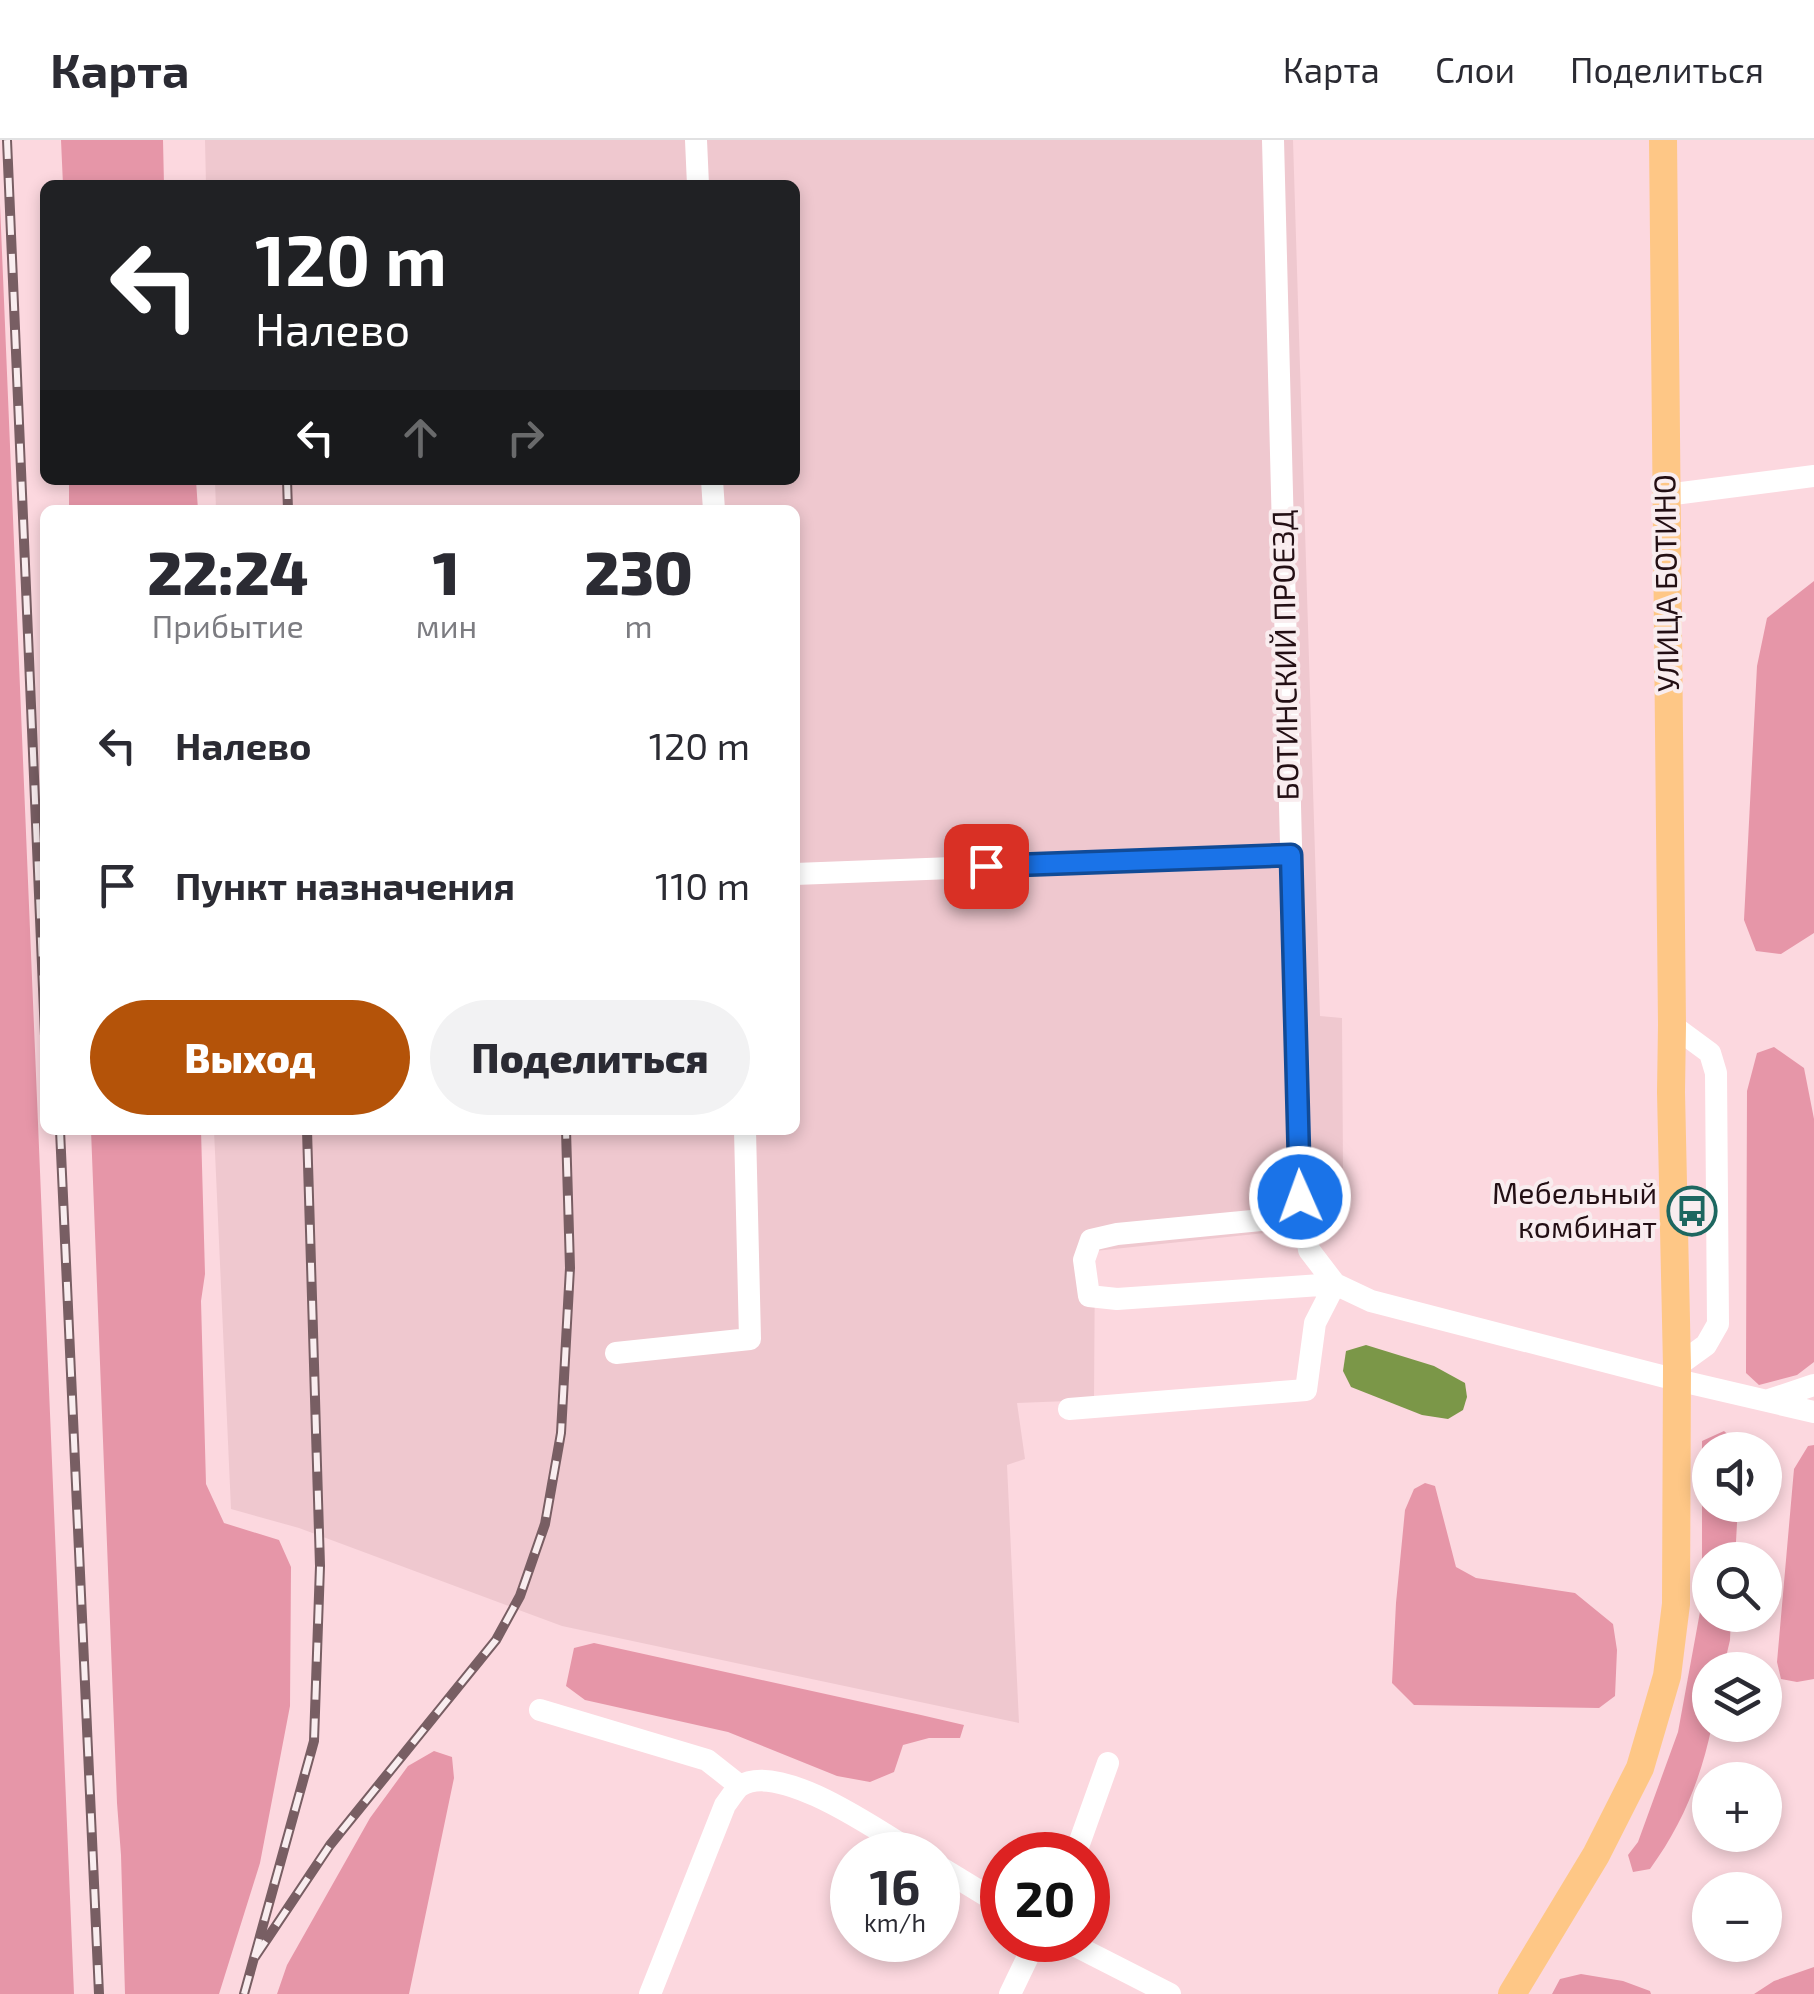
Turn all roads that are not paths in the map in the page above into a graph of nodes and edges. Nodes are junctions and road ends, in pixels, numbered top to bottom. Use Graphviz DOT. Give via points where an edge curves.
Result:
graph roads {
  1 [pos="696,140"];
  2 [pos="1272,140"];
  3 [pos="1663,140"];
  4 [pos="698,180"];
  5 [pos="1814,476"];
  6 [pos="1666,495"];
  7 [pos="1291,855"];
  8 [pos="800,874"];
  9 [pos="1672,1025"];
  10 [pos="745,1135"];
  11 [pos="1303,1216"];
  12 [pos="1334,1284"];
  13 [pos="616,1353"];
  14 [pos="1677,1373"];
  15 [pos="1814,1384"];
  16 [pos="1766,1401"];
  17 [pos="1069,1409"];
  18 [pos="1814,1412"];
  19 [pos="540,1710"];
  20 [pos="1108,1763"];
  21 [pos="740,1786"];
  22 [pos="880,1832"];
  23 [pos="1083,1832"];
  24 [pos="1025,1962"];
  25 [pos="1107,1962"];
  26 [pos="650,1994"];
  27 [pos="1010,1994"];
  28 [pos="1170,1994"];
  29 [pos="1512,1994"];
  1 -- 4 [label="street"];
  2 -- 7 [label="street, БОТИНСКИЙ ПРОЕЗД"];
  3 -- 6 [label="main road, УЛИЦА БОТИНО"];
  5 -- 6 [label="street"];
  6 -- 9 [label="main road, УЛИЦА БОТИНО"];
  7 -- 8 [label="street"];
  7 -- 11 [label="street, БОТИНСКИЙ ПРОЕЗД"];
  9 -- 14 [label="main road, УЛИЦА БОТИНО"];
  9 -- 14 [label="street" via="1710,1053 1717,1111 1718,1324"];
  10 -- 13 [label="street" via="750,1339"];
  11 -- 12 [label="street, БОТИНСКИЙ ПРОЕЗД" via="1309,1250"];
  11 -- 12 [label="street" via="1091,1240 1084,1260 1089,1296"];
  12 -- 14 [label="street" via="1372,1301"];
  12 -- 17 [label="street" via="1315,1323 1306,1390"];
  14 -- 16 [label="street"];
  14 -- 29 [label="main road, УЛИЦА БОТИНО" via="1676,1604 1668,1676 1640,1768"];
  15 -- 16 [label="street"];
  16 -- 18 [label="street"];
  19 -- 21 [label="street" via="706,1760"];
  20 -- 23 [label="street"];
  21 -- 22 [label="street" via="784,1784 820,1796"];
  21 -- 26 [label="street" via="725,1804"];
  24 -- 27 [label="street"];
  25 -- 28 [label="street"];
}
